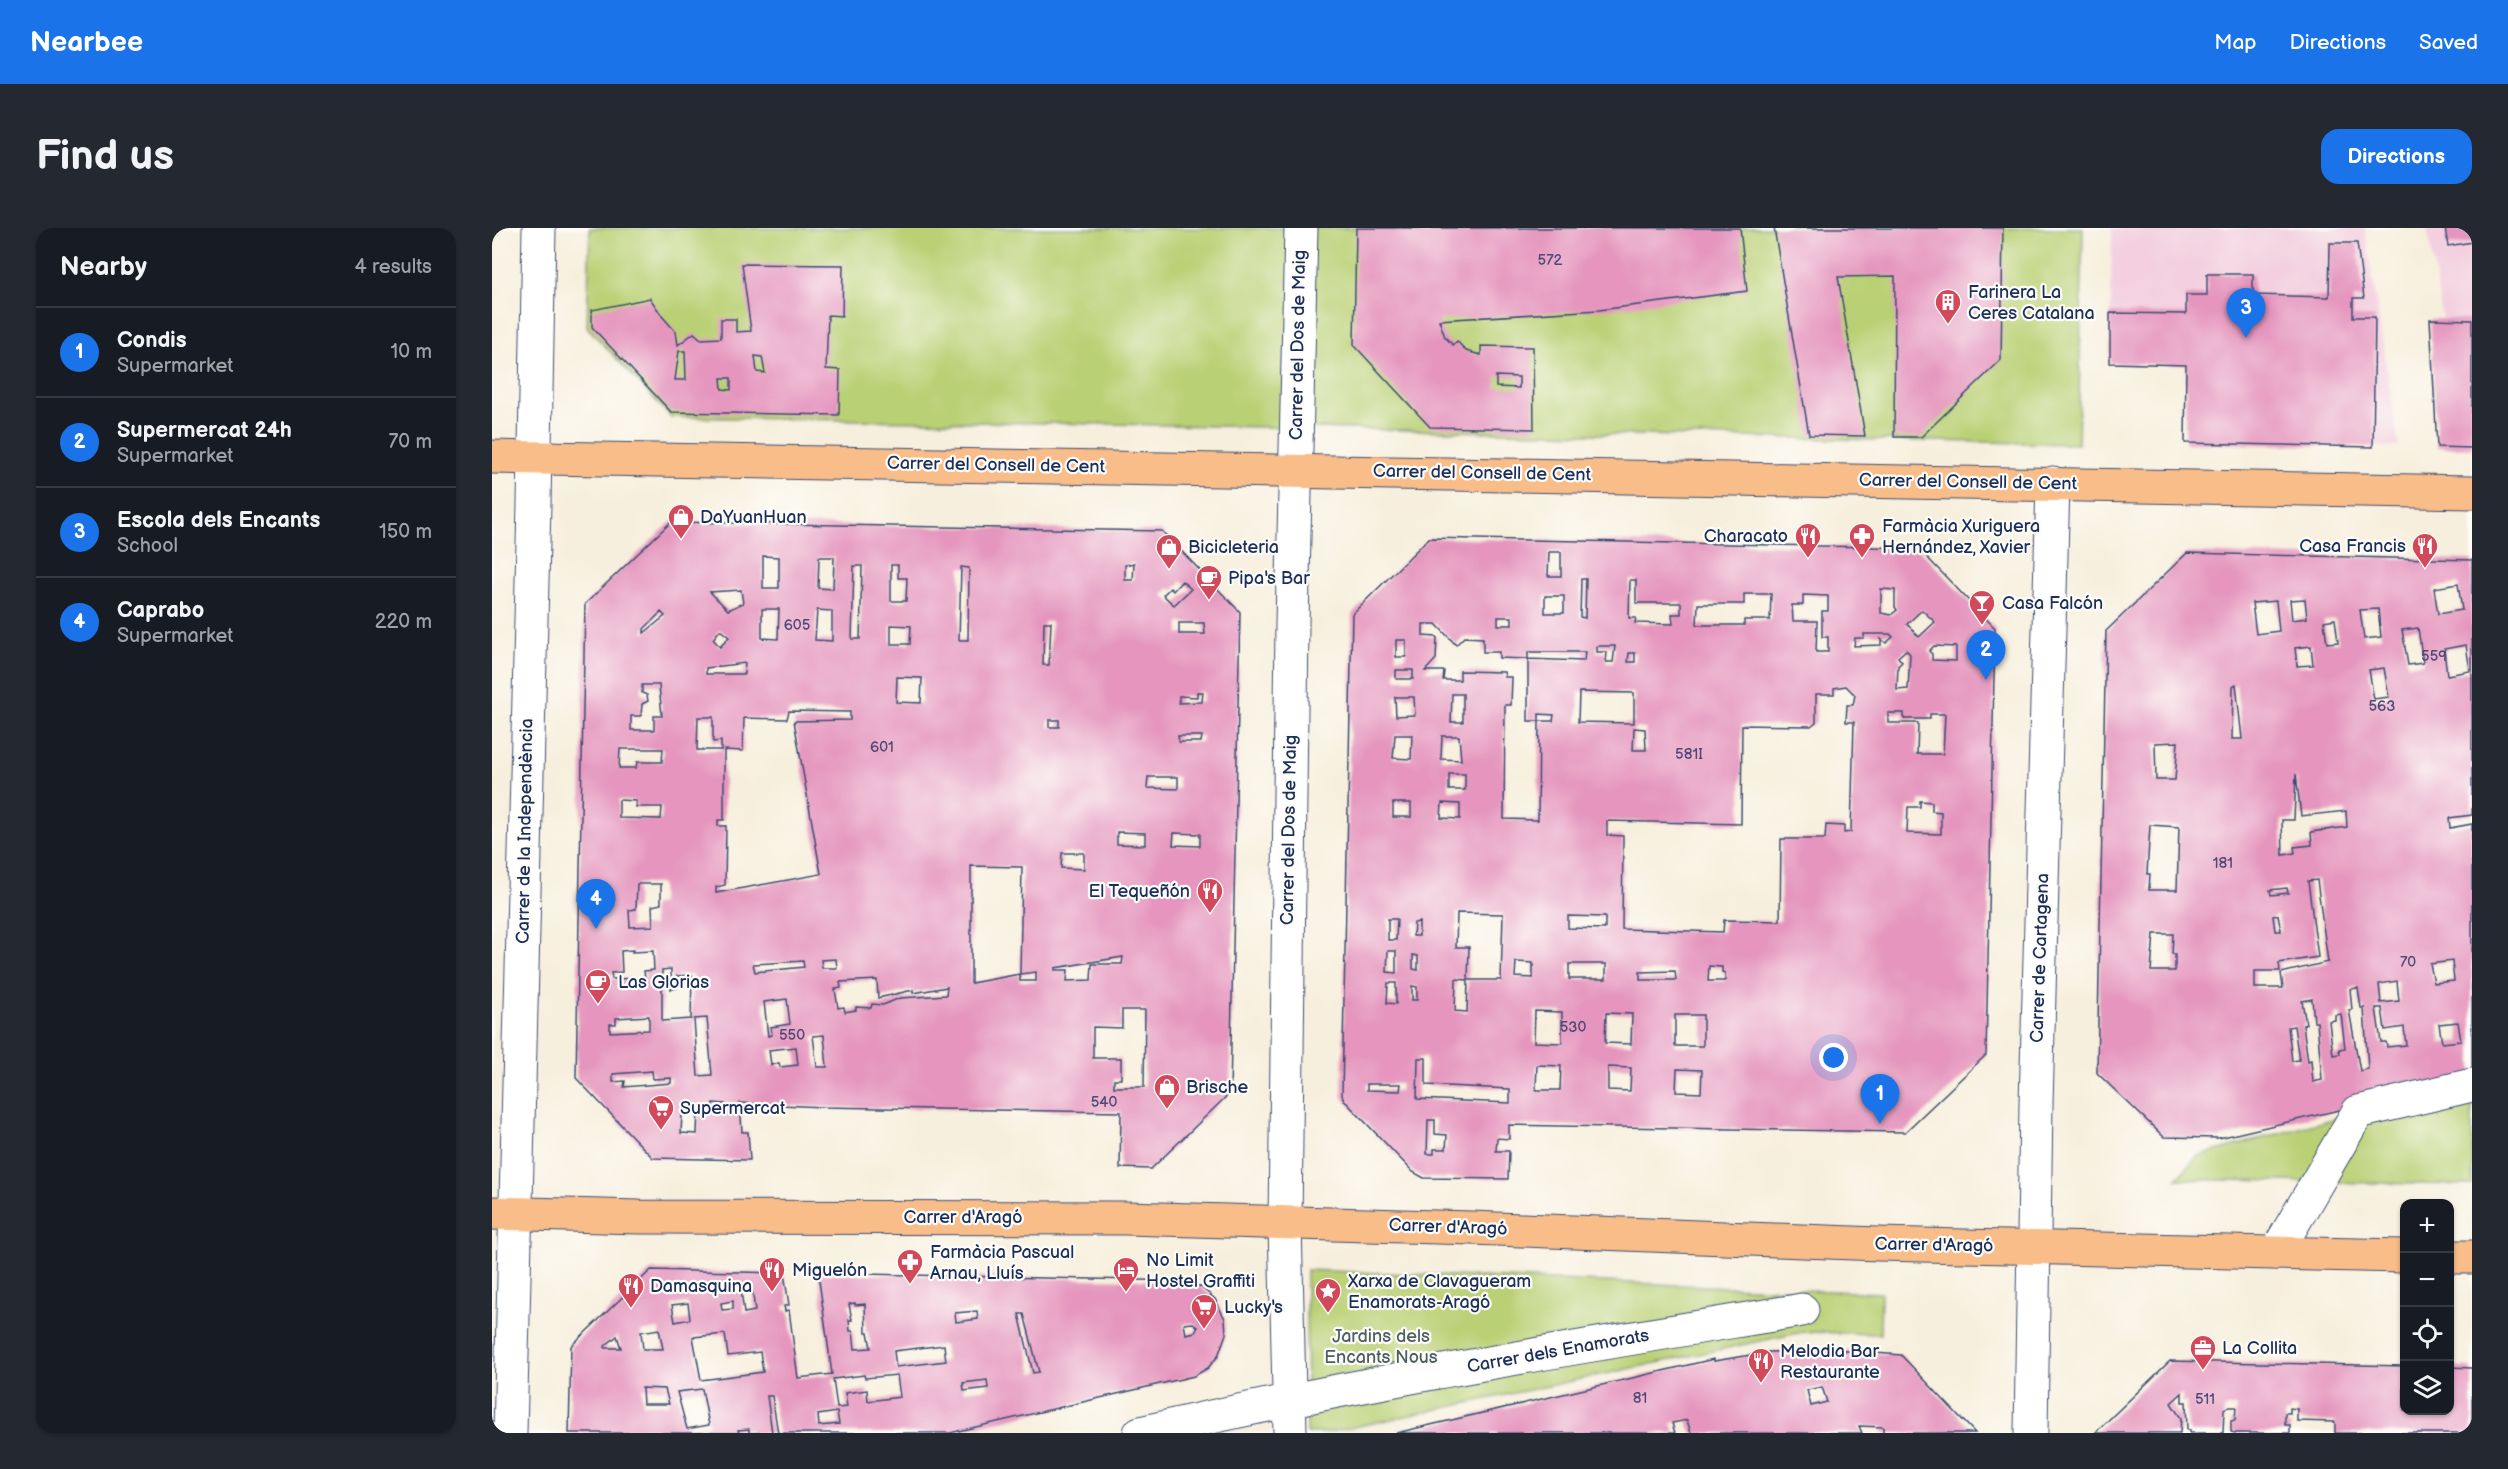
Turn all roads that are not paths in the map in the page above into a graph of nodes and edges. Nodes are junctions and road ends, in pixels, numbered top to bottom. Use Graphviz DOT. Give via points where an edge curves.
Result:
graph roads {
  1 [pos="539,228"];
  2 [pos="1301,228"];
  3 [pos="492,457"];
  4 [pos="535,457"];
  5 [pos="1295,470"];
  6 [pos="2053,483"];
  7 [pos="2472,492"];
  8 [pos="2472,1085"];
  9 [pos="504,1214"];
  10 [pos="1285,1224"];
  11 [pos="2035,1247"];
  12 [pos="2276,1252"];
  13 [pos="2400,1256"];
  14 [pos="2454,1257"];
  15 [pos="2472,1257"];
  16 [pos="1802,1310"];
  17 [pos="1289,1417"];
  18 [pos="510,1433"];
  19 [pos="1140,1433"];
  20 [pos="2031,1433"];
  1 -- 4 [label="street, Carrer de la Independència"];
  2 -- 5 [label="street, Carrer del Dos de Maig"];
  3 -- 4 [label="main road, Carrer del Consell de Cent"];
  4 -- 5 [label="main road, Carrer del Consell de Cent"];
  4 -- 9 [label="street, Carrer de la Independència"];
  5 -- 6 [label="main road, Carrer del Consell de Cent"];
  5 -- 10 [label="street, Carrer del Dos de Maig"];
  6 -- 7 [label="main road, Carrer del Consell de Cent"];
  6 -- 11 [label="street, Carrer de Cartagena"];
  8 -- 12 [label="street" via="2358,1112"];
  9 -- 10 [label="main road, Carrer d'Aragó" via="1126,1218"];
  9 -- 18 [label="street, Carrer de la Independència"];
  10 -- 11 [label="main road, Carrer d'Aragó"];
  10 -- 17 [label="street, Carrer del Dos de Maig"];
  11 -- 12 [label="main road, Carrer d'Aragó"];
  11 -- 20 [label="street, Carrer de Cartagena"];
  12 -- 13 [label="main road, Carrer d'Aragó"];
  14 -- 15 [label="main road"];
  16 -- 17 [label="street, Carrer dels Enamorats" via="1443,1371"];
  17 -- 19 [label="street, Carrer dels Enamorats"];
}
